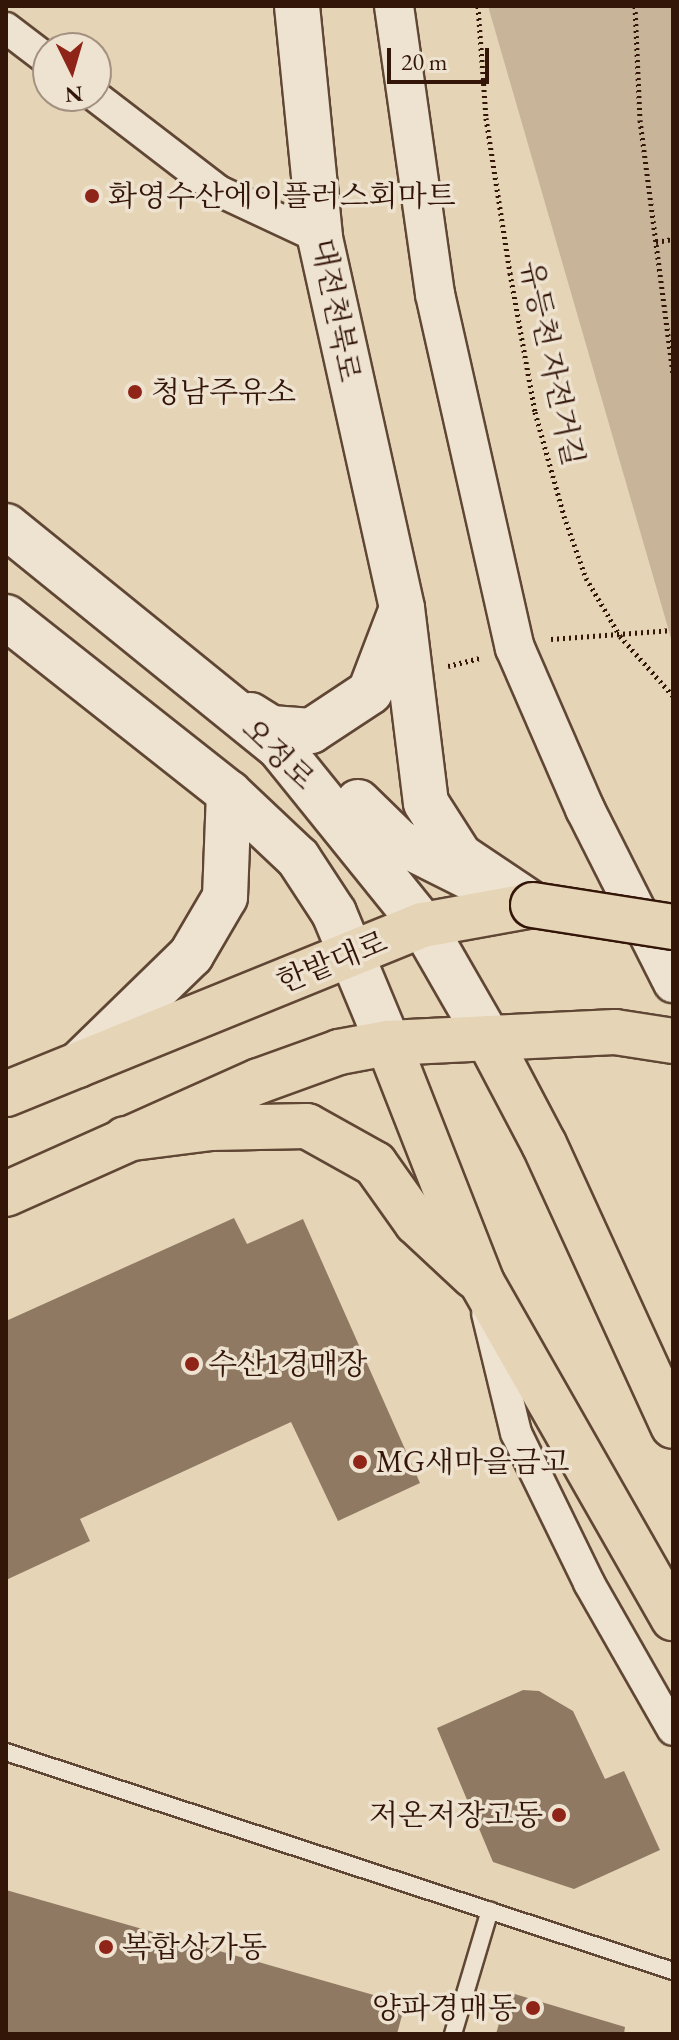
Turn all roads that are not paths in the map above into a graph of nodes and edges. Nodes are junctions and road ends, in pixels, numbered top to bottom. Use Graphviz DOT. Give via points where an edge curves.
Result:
graph roads {
  1 [pos="297,6"];
  2 [pos="394,6"];
  3 [pos="6,28"];
  4 [pos="32,48"];
  5 [pos="112,109"];
  6 [pos="320,238"];
  7 [pos="6,526"];
  8 [pos="402,608"];
  9 [pos="6,617"];
  10 [pos="196,682"];
  11 [pos="280,748"];
  12 [pos="229,793"];
  13 [pos="533,905"];
  14 [pos="423,925"];
  15 [pos="673,927"];
  16 [pos="351,955"];
  17 [pos="673,983"];
  18 [pos="488,1038"];
  19 [pos="673,1041"];
  20 [pos="388,1043"];
  21 [pos="78,1065"];
  22 [pos="6,1094"];
  23 [pos="125,1139"];
  24 [pos="6,1194"];
  25 [pos="482,1283"];
  26 [pos="673,1426"];
  27 [pos="673,1618"];
  28 [pos="673,1730"];
  29 [pos="6,1752"];
  30 [pos="490,1910"];
  31 [pos="673,1971"];
  32 [pos="453,2034"];
  1 -- 6 [label="main road, 대전천북로"];
  2 -- 17 [label="street" via="435,294 515,648 585,809"];
  3 -- 4 [label="street"];
  5 -- 6 [label="street" via="219,191"];
  6 -- 8 [label="main road, 대전천북로"];
  7 -- 10 [label="main road, 오정로"];
  8 -- 10 [label="main road" via="370,692 311,731 271,728"];
  8 -- 13 [label="main road, 대전천북로" via="426,803 460,856"];
  9 -- 12 [label="main road, 오정로"];
  10 -- 11 [label="main road, 오정로"];
  11 -- 13 [label="main road" via="346,790 399,842"];
  11 -- 14 [label="main road, 오정로"];
  12 -- 16 [label="main road, 오정로" via="298,858 334,913"];
  12 -- 21 [label="main road" via="225,897 191,955"];
  13 -- 14 [label="main road, 한밭대로"];
  13 -- 15 [label="main road, 한밭대로, bridge"];
  14 -- 16 [label="main road, 한밭대로"];
  14 -- 18 [label="main road, 오정로"];
  16 -- 20 [label="main road, 오정로"];
  16 -- 21 [label="main road, 한밭대로"];
  18 -- 19 [label="main road" via="615,1032"];
  18 -- 20 [label="main road"];
  18 -- 26 [label="main road" via="544,1144"];
  20 -- 23 [label="main road" via="339,1052 259,1081"];
  20 -- 25 [label="main road"];
  21 -- 22 [label="main road, 한밭대로"];
  23 -- 24 [label="main road"];
  23 -- 25 [label="main road" via="211,1128 307,1126 375,1164 417,1223"];
  25 -- 27 [label="main road"];
  25 -- 28 [label="street" via="516,1433 589,1583"];
  29 -- 30 [label="lane"];
  30 -- 31 [label="lane"];
  30 -- 32 [label="lane"];
}
